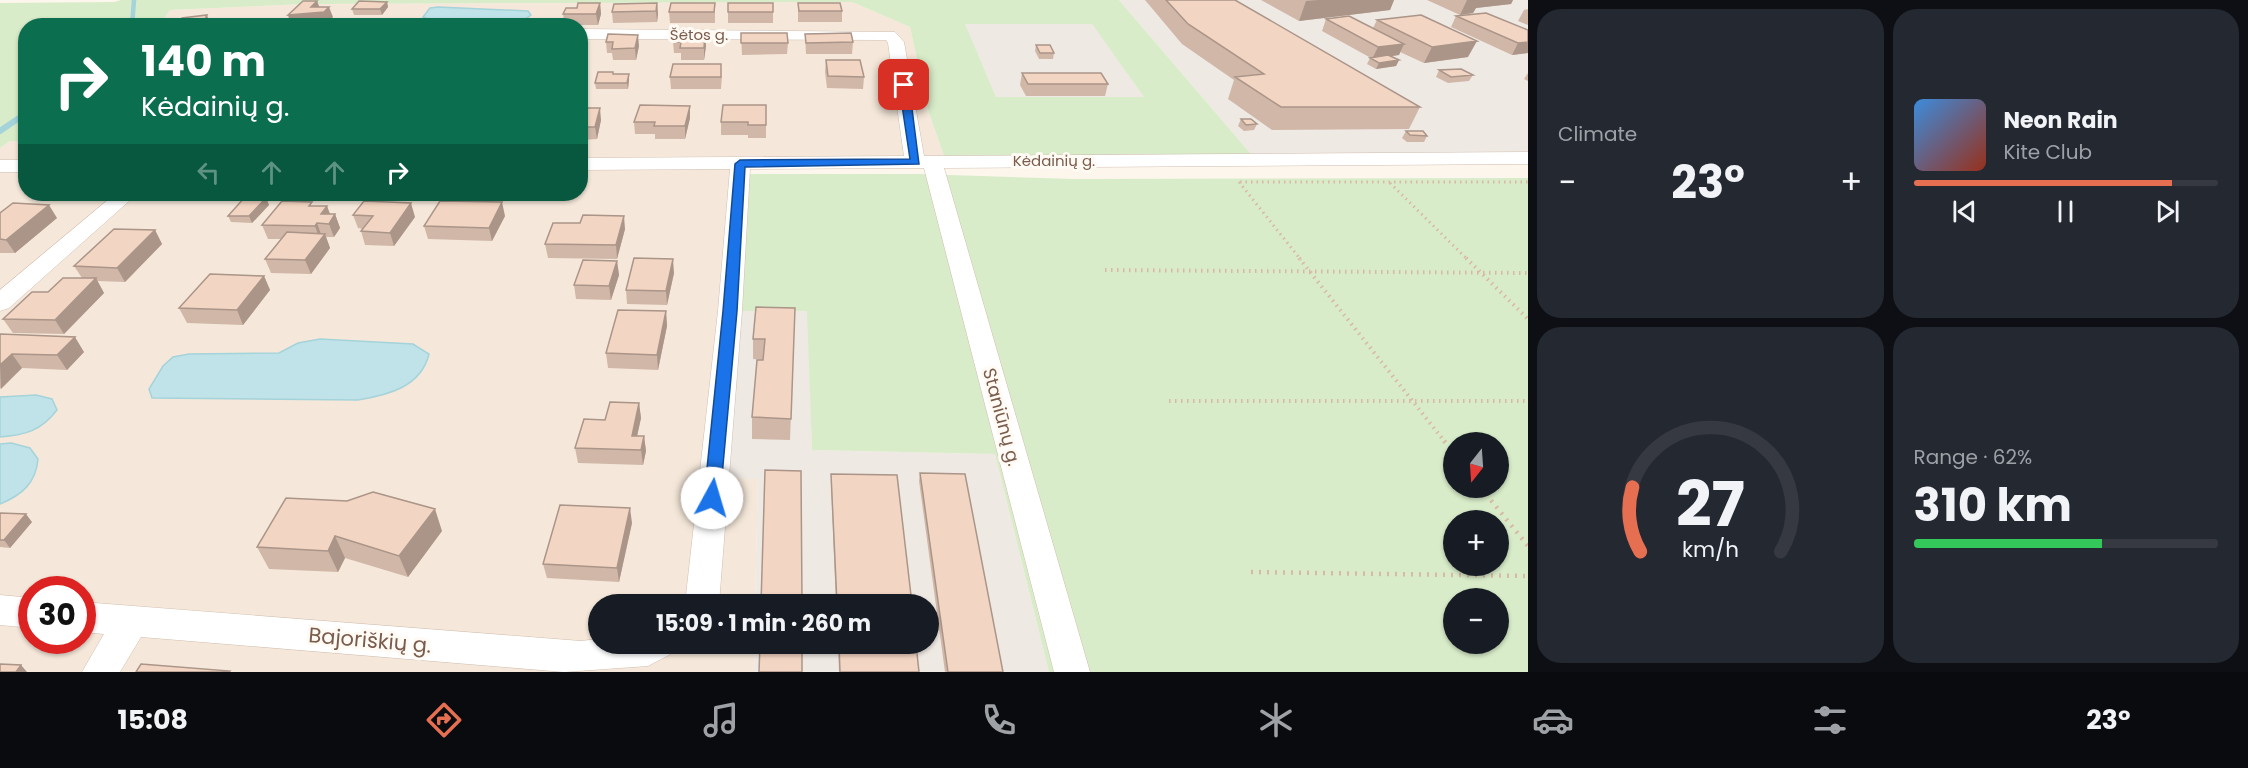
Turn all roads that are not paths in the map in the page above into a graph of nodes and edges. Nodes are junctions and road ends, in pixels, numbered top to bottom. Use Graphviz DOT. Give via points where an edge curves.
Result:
graph roads {
  1 [pos="588,34"];
  2 [pos="890,35"];
  3 [pos="1528,158"];
  4 [pos="924,162"];
  5 [pos="588,164"];
  6 [pos="740,164"];
  7 [pos="0,166"];
  8 [pos="18,166"];
  9 [pos="119,201"];
  10 [pos="0,303"];
  11 [pos="703,594"];
  12 [pos="0,610"];
  13 [pos="18,612"];
  14 [pos="96,618"];
  15 [pos="132,621"];
  16 [pos="610,654"];
  17 [pos="100,672"];
  18 [pos="1072,672"];
  1 -- 2 [label="street, Šėtos g."];
  2 -- 4 [label="street, Staniūnų g." via="896,42"];
  3 -- 4 [label="street, Kėdainių g."];
  4 -- 6 [label="street, Kėdainių g."];
  4 -- 18 [label="street, Staniūnų g."];
  5 -- 6 [label="street, Kėdainių g."];
  6 -- 11 [label="street"];
  7 -- 8 [label="street"];
  9 -- 10 [label="street"];
  12 -- 13 [label="street"];
  14 -- 15 [label="street, Bajoriškių g."];
  15 -- 16 [label="street, Bajoriškių g." via="581,657"];
  15 -- 17 [label="street"];
}
